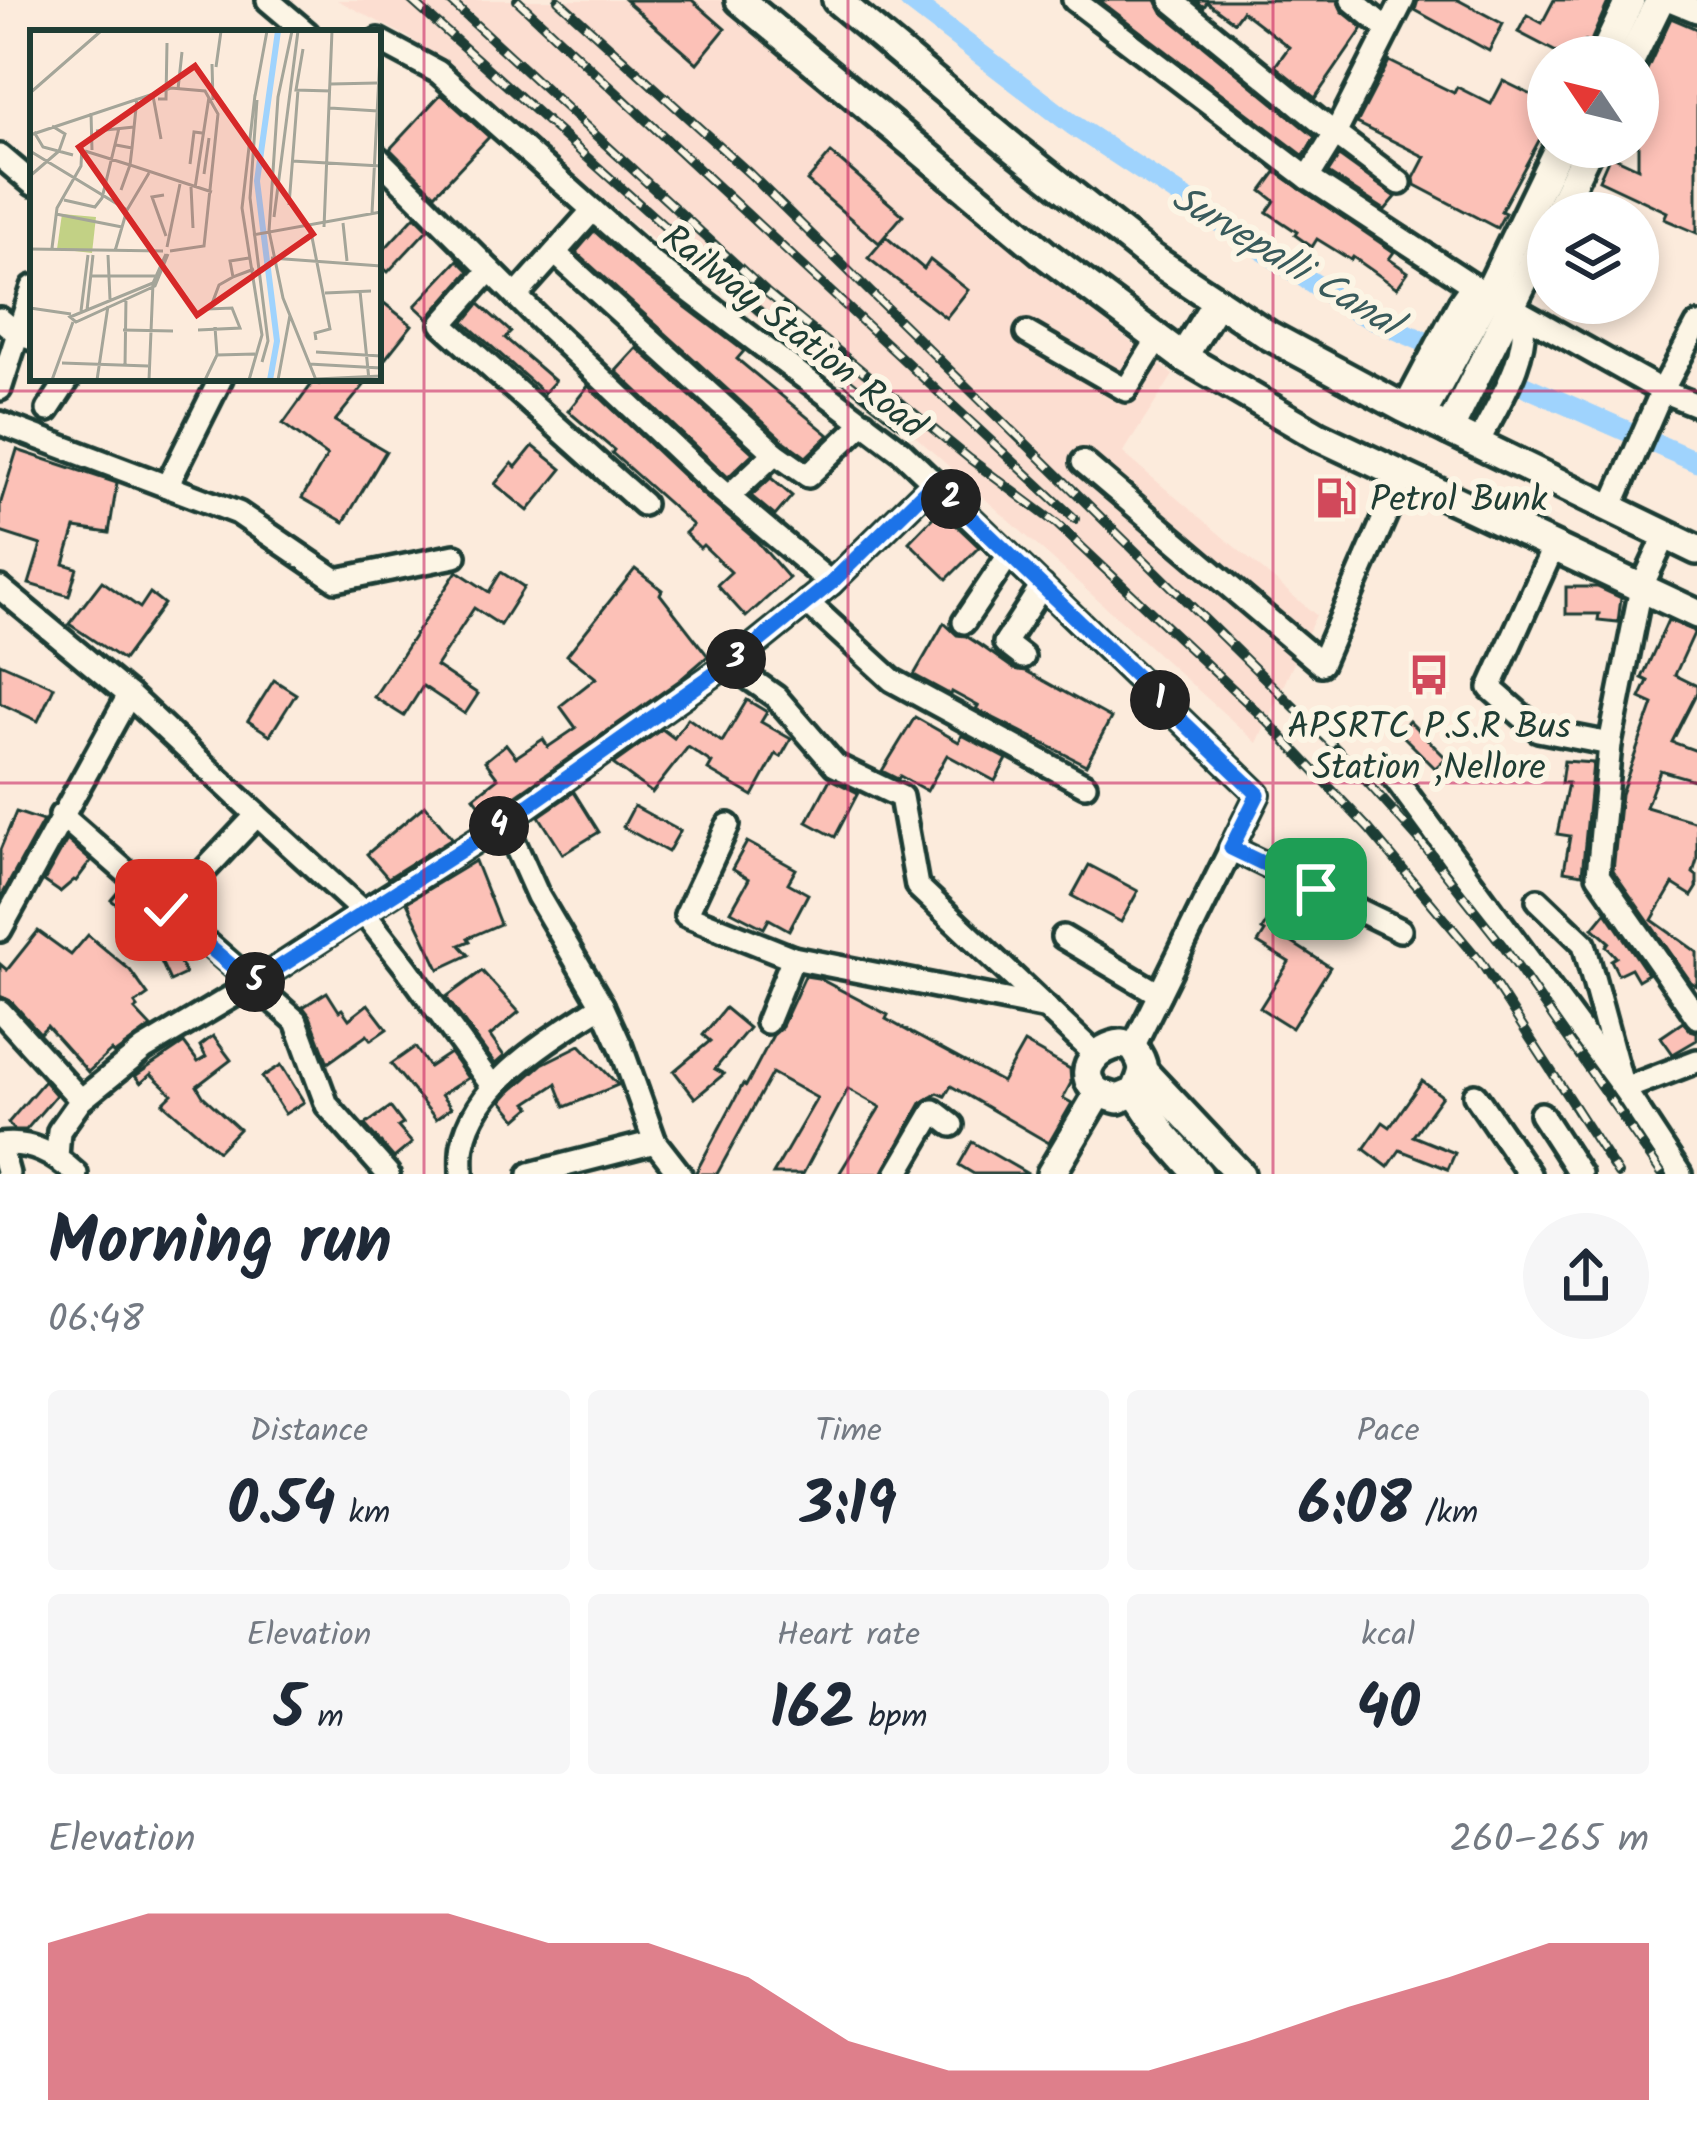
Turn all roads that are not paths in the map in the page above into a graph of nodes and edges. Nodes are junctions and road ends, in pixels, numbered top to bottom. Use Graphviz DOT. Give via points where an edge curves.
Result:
graph roads {
  1 [pos="268,0"];
  2 [pos="740,0"];
  3 [pos="837,0"];
  4 [pos="1075,0"];
  5 [pos="1172,0"];
  6 [pos="1352,0"];
  7 [pos="1403,0"];
  8 [pos="1630,0"];
  9 [pos="1660,0"];
  10 [pos="1670,0"];
  11 [pos="1697,11"];
  12 [pos="1387,29"];
  13 [pos="303,30"];
  14 [pos="1613,36"];
  15 [pos="1642,36"];
  16 [pos="381,42"];
  17 [pos="1335,134"];
  18 [pos="0,156"];
  19 [pos="381,161"];
  20 [pos="1550,168"];
  21 [pos="1308,178"];
  22 [pos="30,181"];
  23 [pos="1400,183"];
  24 [pos="593,210"];
  25 [pos="555,253"];
  26 [pos="1527,258"];
  27 [pos="490,270"];
  28 [pos="30,295"];
  29 [pos="516,296"];
  30 [pos="1217,301"];
  31 [pos="1489,304"];
  32 [pos="1697,325"];
  33 [pos="17,331"];
  34 [pos="1027,333"];
  35 [pos="1158,339"];
  36 [pos="1183,357"];
  37 [pos="67,381"];
  38 [pos="219,381"];
  39 [pos="0,388"];
  40 [pos="1662,391"];
  41 [pos="1418,401"];
  42 [pos="1697,405"];
  43 [pos="48,410"];
  44 [pos="863,422"];
  45 [pos="0,423"];
  46 [pos="1449,430"];
  47 [pos="1482,435"];
  48 [pos="775,453"];
  49 [pos="1083,462"];
  50 [pos="1402,477"];
  51 [pos="934,482"];
  52 [pos="166,486"];
  53 [pos="728,497"];
  54 [pos="643,504"];
  55 [pos="1611,508"];
  56 [pos="1666,535"];
  57 [pos="1553,548"];
  58 [pos="1697,550"];
  59 [pos="1010,555"];
  60 [pos="455,556"];
  61 [pos="831,583"];
  62 [pos="1042,586"];
  63 [pos="0,588"];
  64 [pos="1641,588"];
  65 [pos="807,602"];
  66 [pos="1697,614"];
  67 [pos="964,622"];
  68 [pos="1023,657"];
  69 [pos="729,664"];
  70 [pos="129,695"];
  71 [pos="1610,744"];
  72 [pos="1386,766"];
  73 [pos="1085,785"];
  74 [pos="61,815"];
  75 [pos="257,815"];
  76 [pos="505,822"];
  77 [pos="728,826"];
  78 [pos="1231,848"];
  79 [pos="1538,899"];
  80 [pos="166,910"];
  81 [pos="363,912"];
  82 [pos="0,930"];
  83 [pos="1400,930"];
  84 [pos="1063,937"];
  85 [pos="793,958"];
  86 [pos="253,984"];
  87 [pos="1159,994"];
  88 [pos="602,1005"];
  89 [pos="1047,1009"];
  90 [pos="0,1011"];
  91 [pos="1697,1017"];
  92 [pos="767,1022"];
  93 [pos="1095,1054"];
  94 [pos="1697,1061"];
  95 [pos="1138,1070"];
  96 [pos="493,1087"];
  97 [pos="1624,1089"];
  98 [pos="1099,1093"];
  99 [pos="1475,1095"];
  100 [pos="81,1100"];
  101 [pos="1541,1114"];
  102 [pos="952,1124"];
  103 [pos="655,1142"];
  104 [pos="0,1145"];
  105 [pos="57,1156"];
  106 [pos="8,1174"];
  107 [pos="76,1174"];
  108 [pos="388,1174"];
  109 [pos="462,1174"];
  110 [pos="530,1174"];
  111 [pos="680,1174"];
  112 [pos="897,1174"];
  113 [pos="1051,1174"];
  114 [pos="1198,1174"];
  115 [pos="1240,1174"];
  116 [pos="1529,1174"];
  117 [pos="1580,1174"];
  118 [pos="1680,1174"];
  1 -- 13 [label="street"];
  2 -- 35 [label="main road"];
  3 -- 30 [label="main road" via="1101,218"];
  4 -- 21 [label="street"];
  5 -- 17 [label="street"];
  6 -- 12 [label="street"];
  7 -- 12 [label="street"];
  8 -- 14 [label="main road"];
  9 -- 15 [label="main road"];
  10 -- 11 [label="street"];
  12 -- 17 [label="street"];
  16 -- 24 [label="street, Railway Station Road" via="438,72"];
  17 -- 21 [label="street"];
  17 -- 23 [label="street"];
  18 -- 22 [label="street"];
  19 -- 27 [label="street"];
  20 -- 31 [label="main road"];
  21 -- 31 [label="street"];
  24 -- 25 [label="street"];
  24 -- 44 [label="street, Railway Station Road"];
  25 -- 29 [label="street"];
  25 -- 48 [label="street"];
  26 -- 31 [label="main road"];
  27 -- 29 [label="street"];
  27 -- 54 [label="street" via="442,324"];
  28 -- 33 [label="street"];
  29 -- 53 [label="street"];
  30 -- 36 [label="main road"];
  30 -- 41 [label="main road" via="1268,334"];
  31 -- 40 [label="street"];
  31 -- 41 [label="main road"];
  31 -- 46 [label="main road" via="1498,335"];
  31 -- 47 [label="street" via="1525,325 1521,353"];
  32 -- 40 [label="street"];
  33 -- 39 [label="street"];
  34 -- 35 [label="street" via="1126,390"];
  35 -- 36 [label="main road"];
  36 -- 50 [label="main road"];
  37 -- 43 [label="street"];
  38 -- 52 [label="street"];
  40 -- 42 [label="street"];
  40 -- 55 [label="street"];
  41 -- 46 [label="main road"];
  44 -- 48 [label="street" via="808,476"];
  44 -- 51 [label="street, Railway Station Road"];
  45 -- 52 [label="street"];
  46 -- 47 [label="main road"];
  47 -- 55 [label="main road"];
  48 -- 53 [label="street"];
  49 -- 50 [label="street" via="1321,664"];
  50 -- 57 [label="main road"];
  51 -- 59 [label="street, Railway Station Road"];
  51 -- 61 [label="street"];
  52 -- 60 [label="street" via="238,513 336,580"];
  53 -- 61 [label="street"];
  55 -- 56 [label="main road"];
  56 -- 58 [label="main road"];
  56 -- 64 [label="street"];
  57 -- 64 [label="main road"];
  57 -- 71 [label="street" via="1490,688 1538,730"];
  59 -- 62 [label="street, Railway Station Road"];
  59 -- 67 [label="street"];
  61 -- 65 [label="street"];
  62 -- 68 [label="street" via="1005,643"];
  62 -- 78 [label="street, Railway Station Road" via="1258,794"];
  63 -- 70 [label="street"];
  64 -- 66 [label="main road"];
  64 -- 71 [label="street"];
  65 -- 69 [label="street"];
  65 -- 73 [label="street" via="892,680"];
  69 -- 76 [label="street"];
  69 -- 89 [label="street" via="776,698 835,765 901,796 917,886"];
  70 -- 74 [label="street"];
  70 -- 75 [label="street"];
  71 -- 91 [label="street" via="1598,875"];
  72 -- 97 [label="street"];
  74 -- 80 [label="street"];
  74 -- 82 [label="street"];
  75 -- 80 [label="street"];
  75 -- 81 [label="street"];
  76 -- 81 [label="street"];
  76 -- 88 [label="street"];
  77 -- 85 [label="street" via="686,915"];
  78 -- 83 [label="street"];
  78 -- 87 [label="street"];
  79 -- 97 [label="street" via="1584,944"];
  80 -- 86 [label="street"];
  81 -- 86 [label="street"];
  81 -- 96 [label="street"];
  84 -- 87 [label="street"];
  85 -- 89 [label="street"];
  85 -- 92 [label="street"];
  86 -- 100 [label="street" via="144,1049"];
  86 -- 108 [label="street" via="296,1021 327,1105"];
  87 -- 95 [label="street"];
  88 -- 96 [label="street"];
  88 -- 103 [label="street"];
  89 -- 93 [label="street"];
  90 -- 100 [label="street"];
  93 -- 95 [label="main road" via="1108,1045"];
  93 -- 98 [label="main road" via="1090,1082"];
  94 -- 97 [label="street"];
  95 -- 98 [label="main road" via="1118,1099"];
  95 -- 114 [label="main road" via="1164,1135"];
  95 -- 115 [label="main road"];
  96 -- 109 [label="street" via="462,1146"];
  97 -- 118 [label="street"];
  98 -- 113 [label="main road"];
  99 -- 116 [label="street"];
  100 -- 105 [label="street" via="59,1132"];
  101 -- 117 [label="street"];
  102 -- 112 [label="street" via="934,1111"];
  103 -- 110 [label="street"];
  103 -- 111 [label="street"];
  104 -- 105 [label="street"];
  104 -- 106 [label="street"];
  105 -- 107 [label="street"];
}
